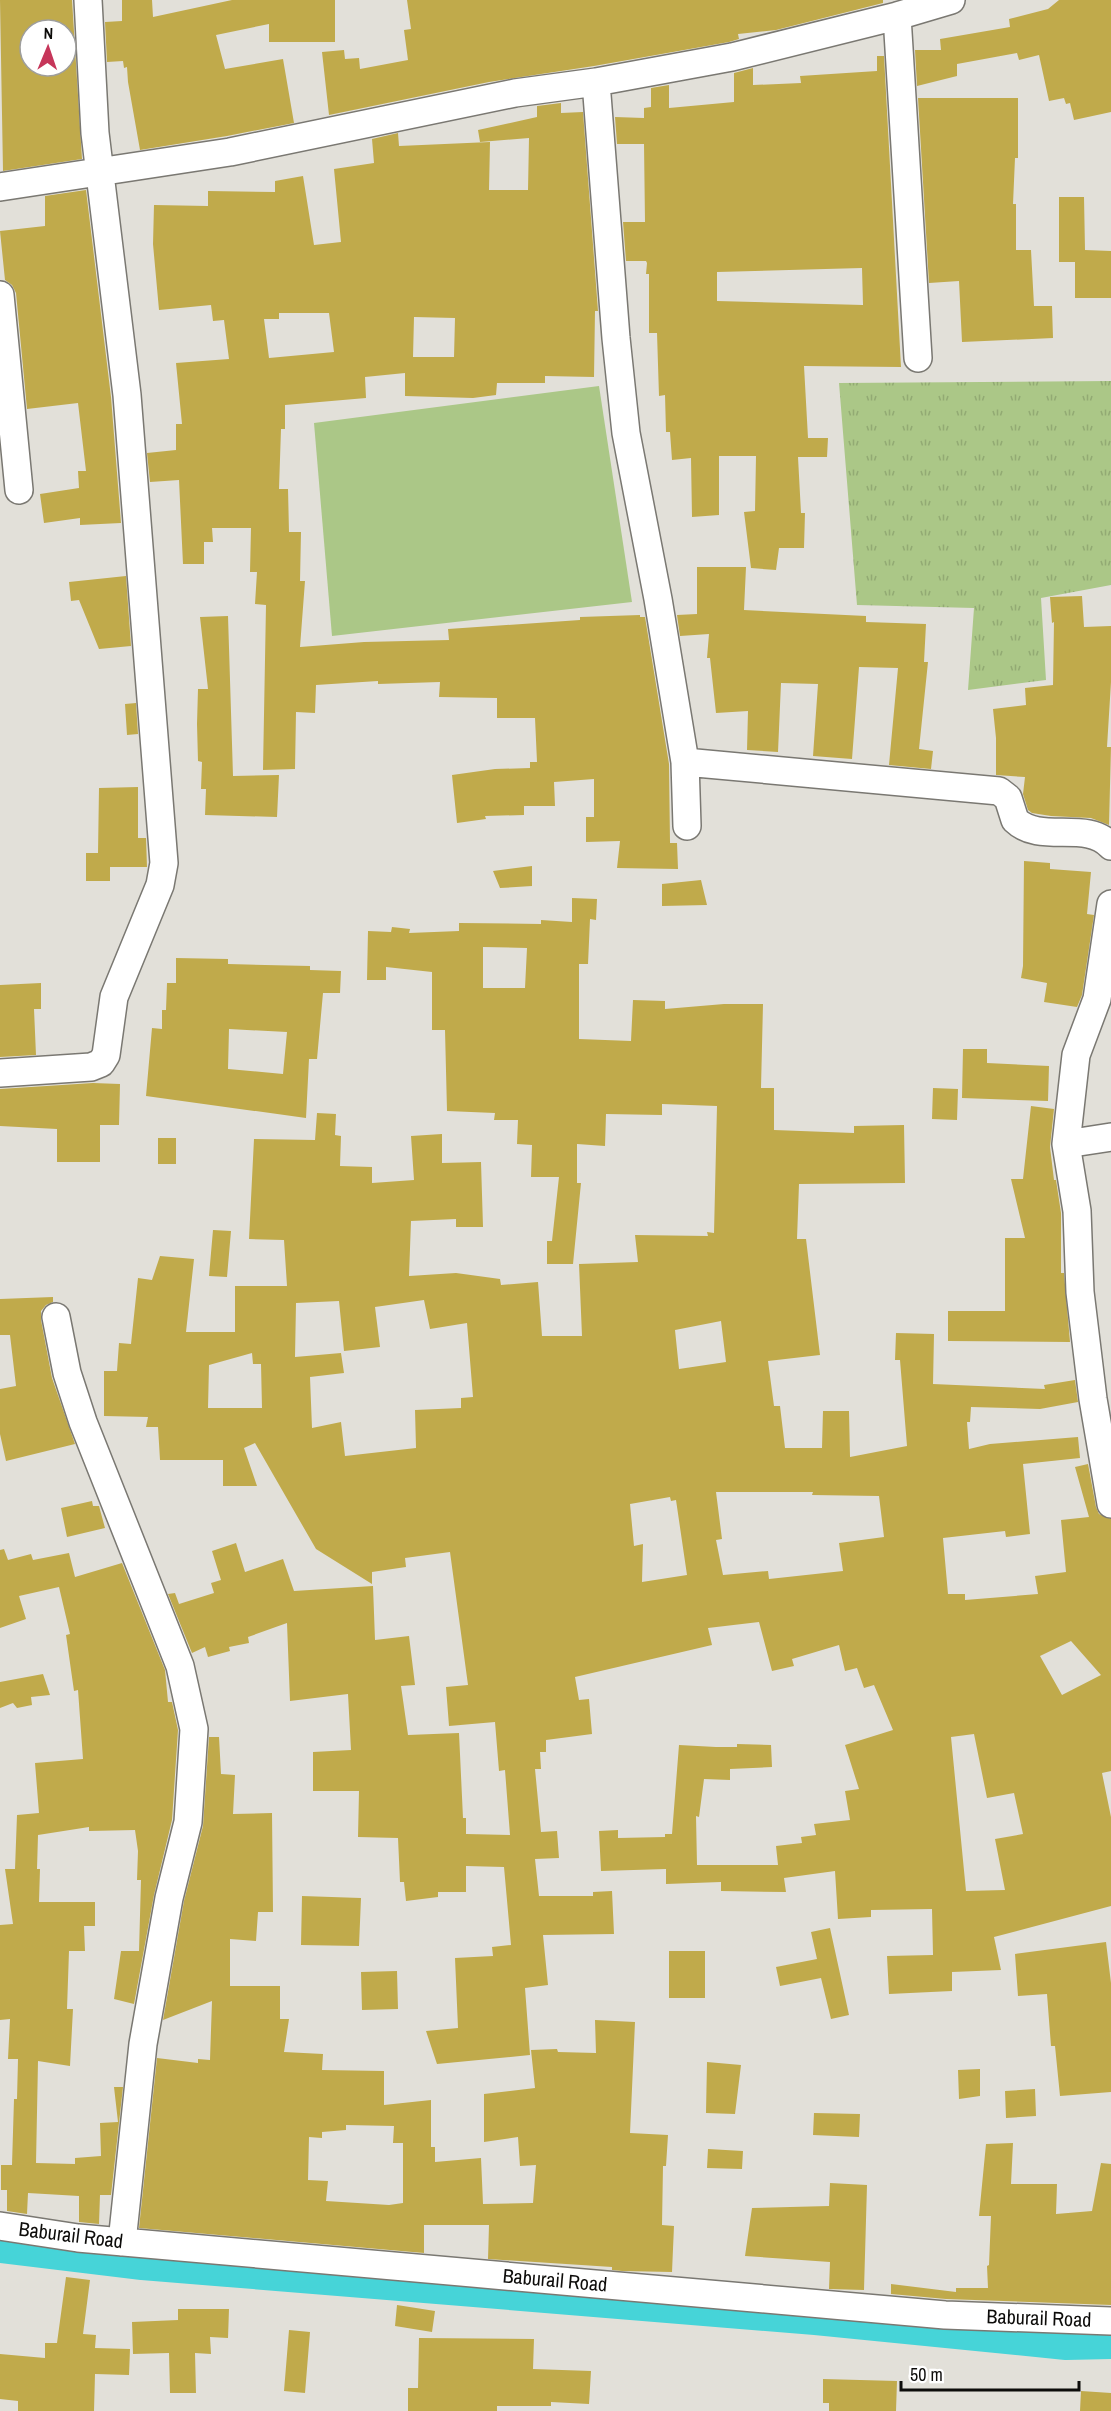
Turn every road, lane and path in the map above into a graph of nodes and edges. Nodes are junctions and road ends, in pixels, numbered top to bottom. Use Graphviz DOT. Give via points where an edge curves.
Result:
graph roads {
  1 [pos="88,0"];
  2 [pos="951,0"];
  3 [pos="897,16"];
  4 [pos="596,82"];
  5 [pos="98,171"];
  6 [pos="0,187"];
  7 [pos="0,295"];
  8 [pos="918,358"];
  9 [pos="18,490"];
  10 [pos="685,762"];
  11 [pos="687,826"];
  12 [pos="1111,846"];
  13 [pos="1111,904"];
  14 [pos="0,1072"];
  15 [pos="1111,1137"];
  16 [pos="1066,1144"];
  17 [pos="56,1317"];
  18 [pos="1111,1504"];
  19 [pos="0,2226"];
  20 [pos="122,2242"];
  21 [pos="1111,2321"];
  1 -- 5 [label="street"];
  2 -- 3 [label="street"];
  3 -- 4 [label="street" via="732,57"];
  3 -- 8 [label="street"];
  4 -- 5 [label="street" via="515,93 230,152"];
  4 -- 10 [label="street" via="626,433"];
  5 -- 6 [label="street"];
  5 -- 14 [label="street" via="127,394 164,864 160,885 114,997 106,1055 101,1063 91,1067"];
  7 -- 9 [label="street"];
  10 -- 11 [label="street"];
  10 -- 12 [label="street" via="999,791 1008,798 1015,820 1031,831 1089,834"];
  13 -- 16 [label="street" via="1097,999 1076,1055"];
  15 -- 16 [label="street"];
  16 -- 18 [label="street" via="1077,1211 1080,1292 1093,1399"];
  17 -- 20 [label="street" via="82,1422 180,1666 194,1729 188,1822 143,2044"];
  19 -- 20 [label="street, Baburail Road"];
  20 -- 21 [label="street, Baburail Road" via="945,2315"];
}
